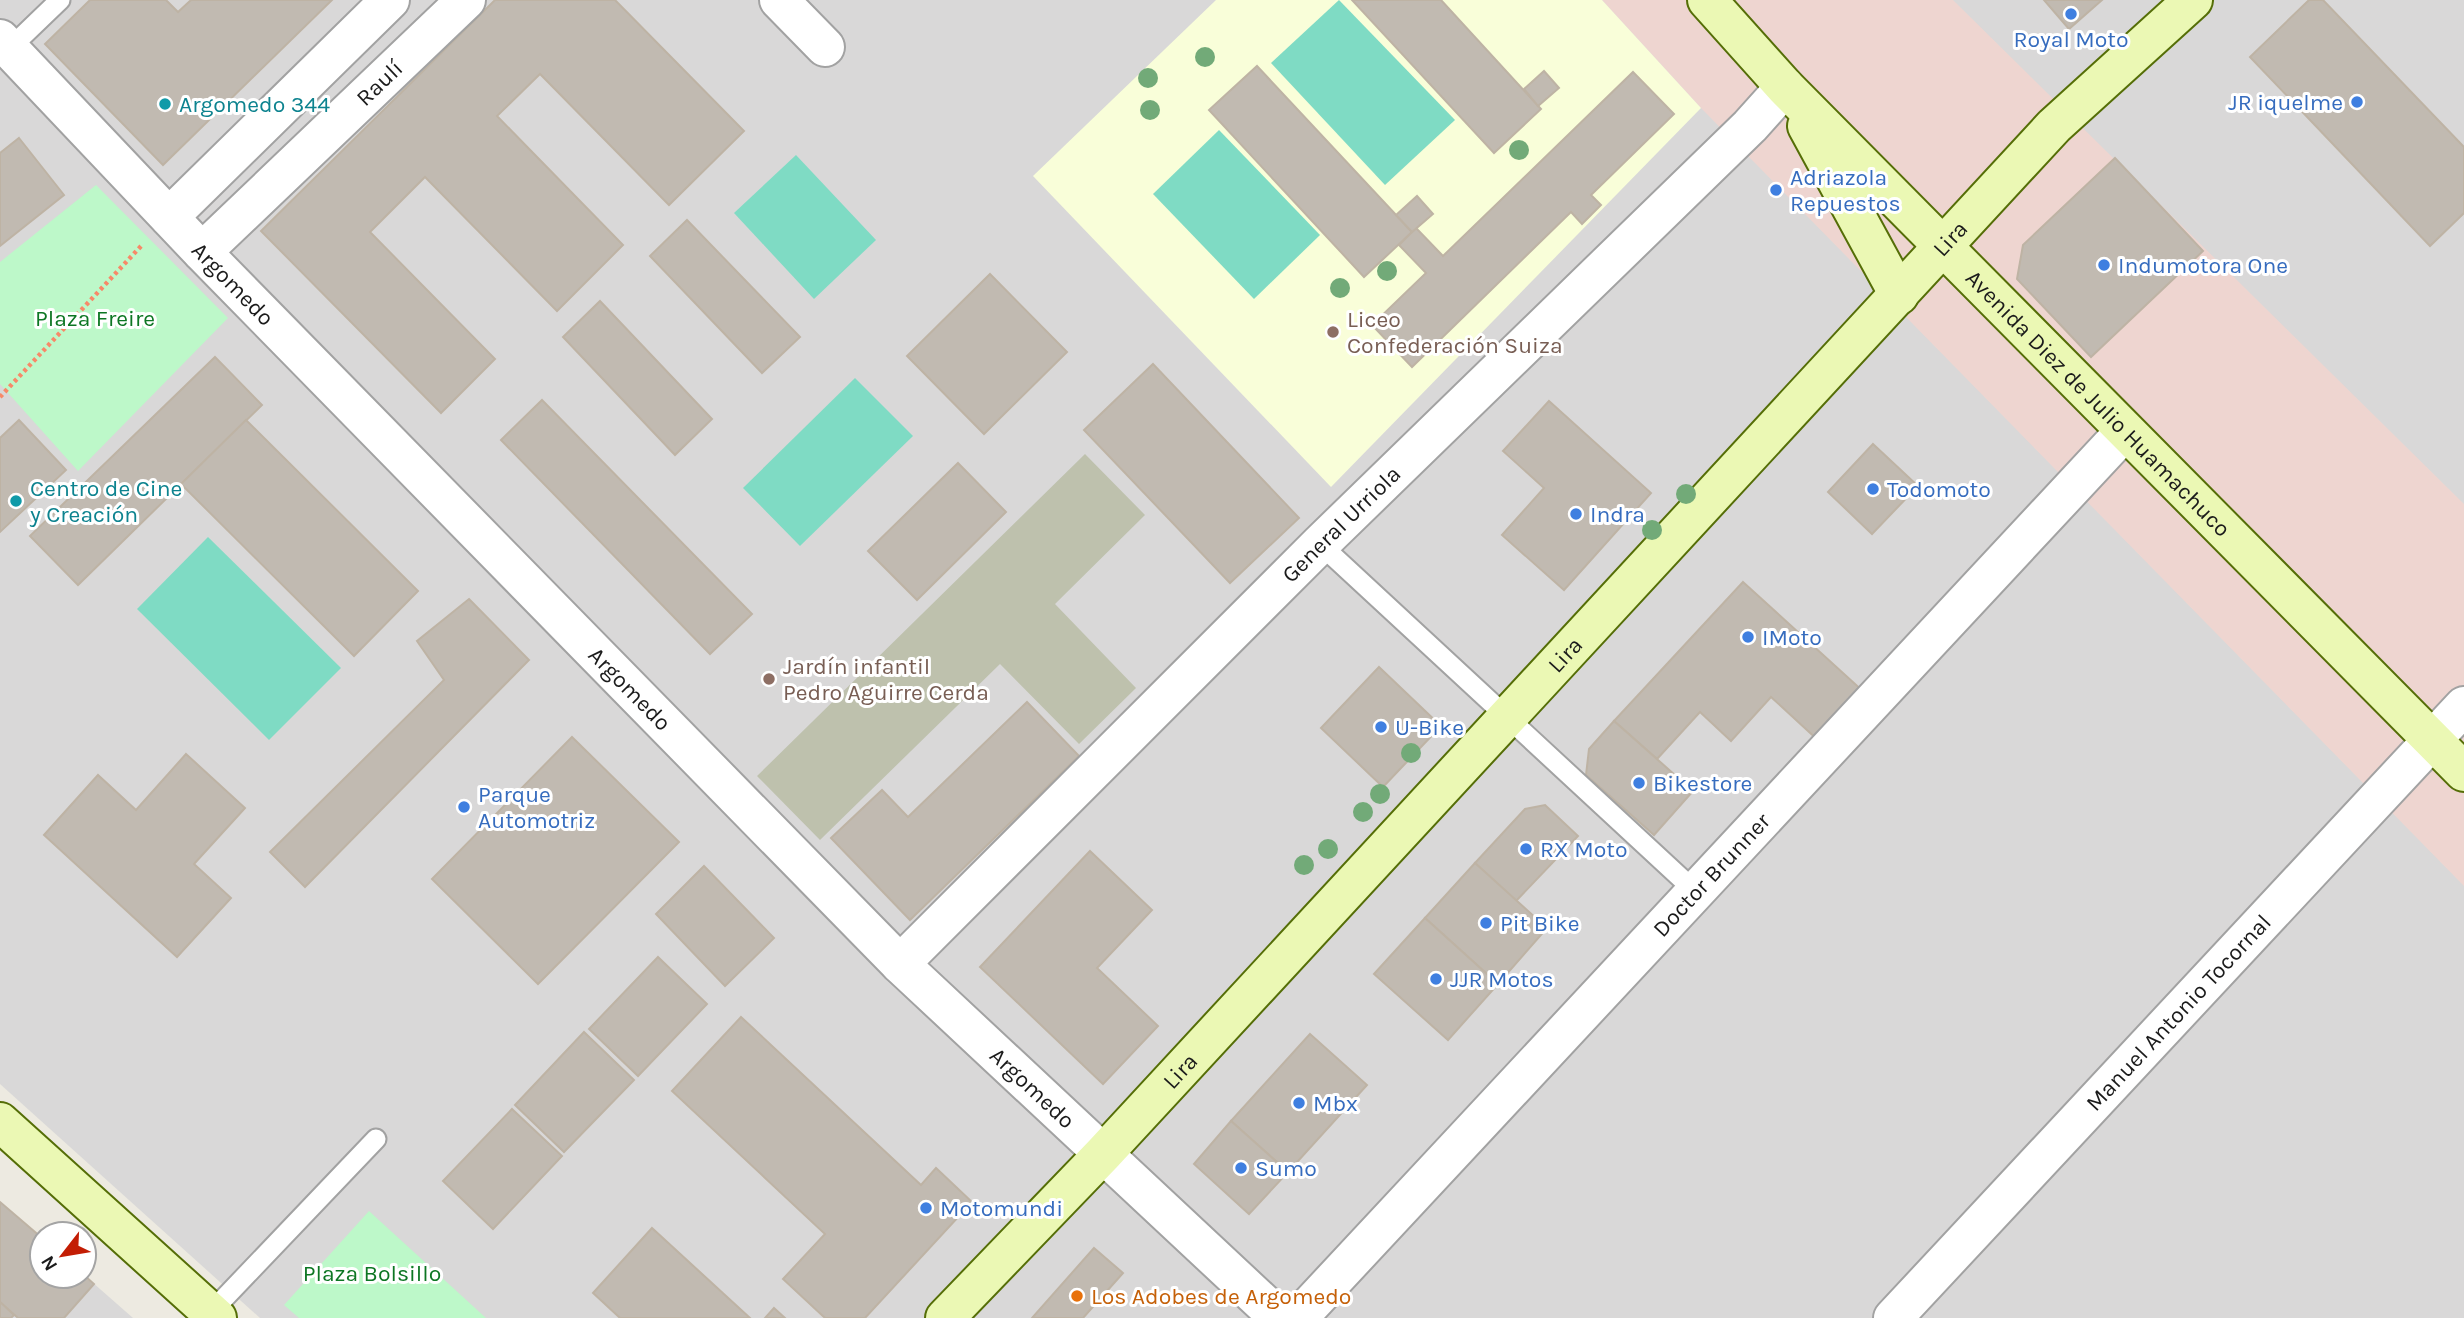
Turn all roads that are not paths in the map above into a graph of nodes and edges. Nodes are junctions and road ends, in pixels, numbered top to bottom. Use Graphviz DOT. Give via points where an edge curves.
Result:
graph roads {
  1 [pos="60,0"];
  2 [pos="390,0"];
  3 [pos="466,0"];
  4 [pos="779,0"];
  5 [pos="1707,0"];
  6 [pos="2193,0"];
  7 [pos="5,44"];
  8 [pos="825,47"];
  9 [pos="1785,87"];
  10 [pos="169,217"];
  11 [pos="1943,246"];
  12 [pos="202,252"];
  13 [pos="1899,295"];
  14 [pos="2125,432"];
  15 [pos="1320,544"];
  16 [pos="2464,706"];
  17 [pos="1507,717"];
  18 [pos="2431,738"];
  19 [pos="2464,772"];
  20 [pos="1696,892"];
  21 [pos="900,964"];
  22 [pos="0,1122"];
  23 [pos="376,1139"];
  24 [pos="1103,1154"];
  25 [pos="214,1315"];
  26 [pos="945,1318"];
  27 [pos="1279,1318"];
  28 [pos="1298,1318"];
  29 [pos="1893,1318"];
  1 -- 7 [label="lane"];
  2 -- 10 [label="street"];
  3 -- 12 [label="street, Raulí"];
  4 -- 8 [label="street"];
  5 -- 9 [label="main road, Avenida Diez de Julio Huamachuco"];
  6 -- 11 [label="main road, Lira" via="2053,126"];
  7 -- 10 [label="street, Argomedo"];
  9 -- 11 [label="main road, Avenida Diez de Julio Huamachuco"];
  9 -- 13 [label="main road"];
  9 -- 15 [label="street, General Urriola"];
  10 -- 12 [label="street, Argomedo"];
  11 -- 13 [label="main road, Lira"];
  11 -- 14 [label="main road, Avenida Diez de Julio Huamachuco"];
  12 -- 21 [label="street, Argomedo"];
  13 -- 17 [label="main road, Lira"];
  14 -- 18 [label="main road, Avenida Diez de Julio Huamachuco"];
  14 -- 20 [label="street, Doctor Brunner"];
  15 -- 17 [label="lane"];
  15 -- 21 [label="street, General Urriola"];
  16 -- 18 [label="street, Manuel Antonio Tocornal"];
  17 -- 20 [label="lane"];
  17 -- 24 [label="main road, Lira"];
  18 -- 19 [label="main road, Avenida Diez de Julio Huamachuco"];
  18 -- 29 [label="street, Manuel Antonio Tocornal"];
  20 -- 28 [label="street, Doctor Brunner"];
  21 -- 24 [label="street, Argomedo"];
  22 -- 25 [label="main road"];
  23 -- 25 [label="lane"];
  24 -- 26 [label="main road, Lira"];
  24 -- 27 [label="street, Argomedo"];
}
